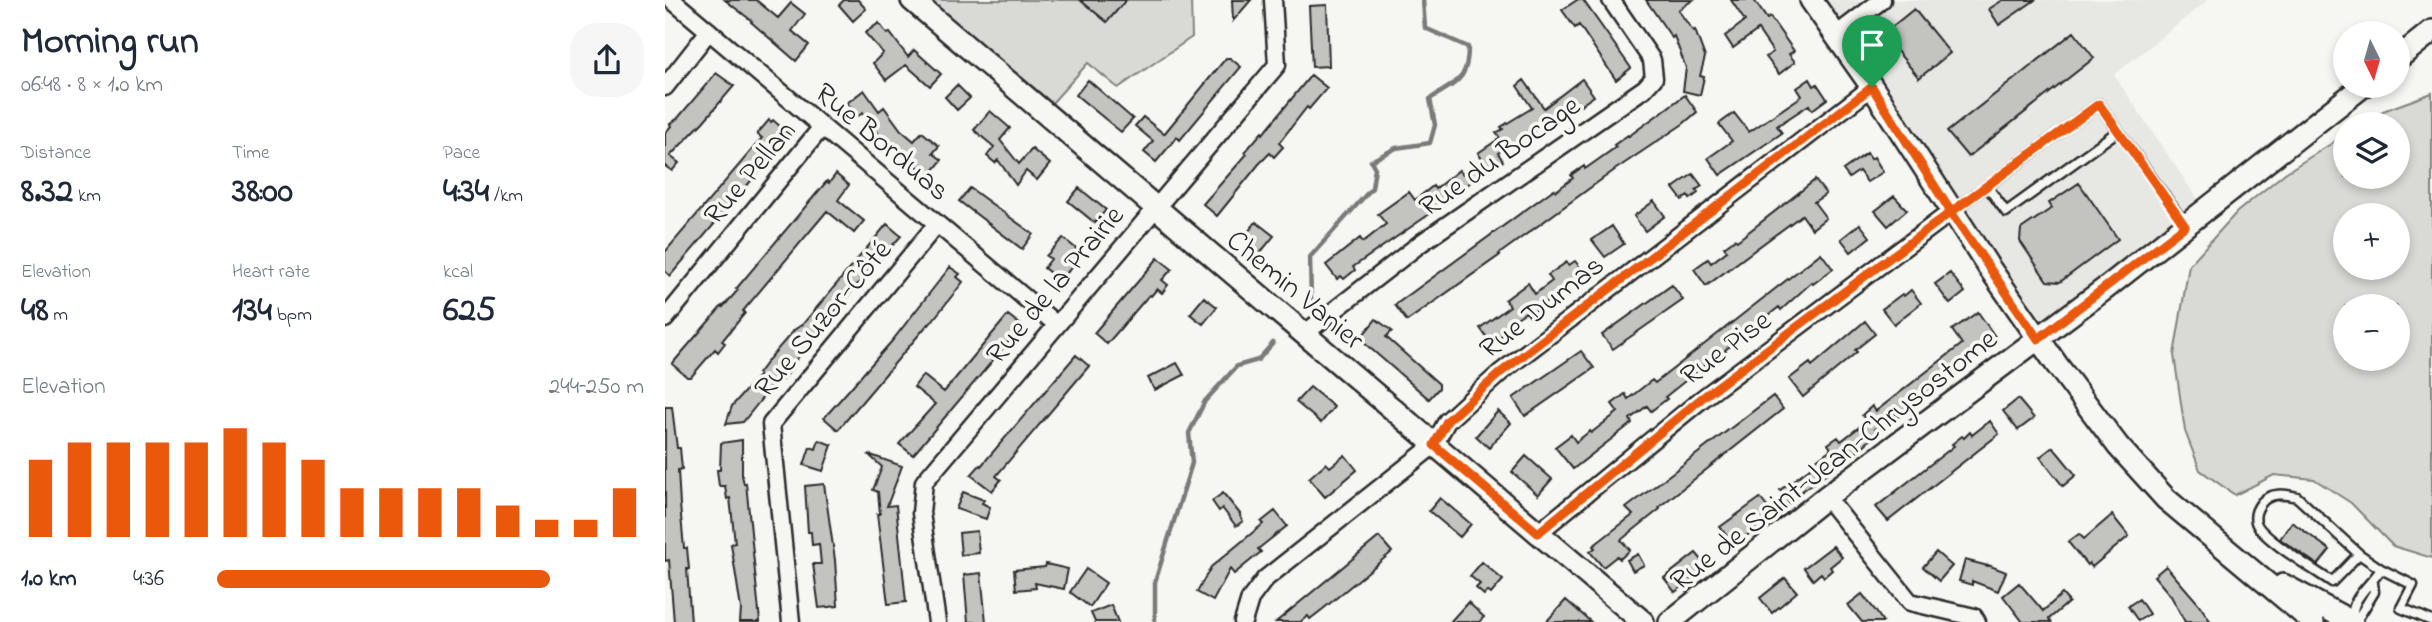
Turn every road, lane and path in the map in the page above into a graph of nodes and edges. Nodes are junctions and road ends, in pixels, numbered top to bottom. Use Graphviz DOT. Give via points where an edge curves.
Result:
graph roads {
  1 [pos="673,0"];
  2 [pos="912,0"];
  3 [pos="1273,0"];
  4 [pos="1611,0"];
  5 [pos="1811,0"];
  6 [pos="1882,0"];
  7 [pos="709,31"];
  8 [pos="2432,31"];
  9 [pos="1836,35"];
  10 [pos="2410,49"];
  11 [pos="665,87"];
  12 [pos="1872,87"];
  13 [pos="2348,98"];
  14 [pos="822,127"];
  15 [pos="2118,131"];
  16 [pos="1987,186"];
  17 [pos="1155,208"];
  18 [pos="1951,212"];
  19 [pos="937,224"];
  20 [pos="2185,226"];
  21 [pos="665,319"];
  22 [pos="1056,325"];
  23 [pos="1304,334"];
  24 [pos="2038,339"];
  25 [pos="1434,445"];
  26 [pos="1826,497"];
  27 [pos="1538,533"];
  28 [pos="2359,554"];
  29 [pos="2242,562"];
  30 [pos="2381,569"];
  31 [pos="2351,621"];
  32 [pos="2432,621"];
  33 [pos="791,622"];
  34 [pos="937,622"];
  35 [pos="1243,622"];
  36 [pos="1643,622"];
  37 [pos="1670,622"];
  38 [pos="1977,622"];
  39 [pos="2313,622"];
  1 -- 7 [label="street, Rue Borduas"];
  2 -- 17 [label="street, Chemin Vanier"];
  3 -- 17 [label="street, Rue de la Prairie" via="1277,65"];
  4 -- 23 [label="street, Rue du Bocage" via="1652,60 1654,78 1645,88 1421,243"];
  5 -- 9 [label="street"];
  6 -- 9 [label="street"];
  7 -- 11 [label="street"];
  7 -- 14 [label="street, Rue Borduas"];
  8 -- 10 [label="street"];
  9 -- 12 [label="street"];
  12 -- 18 [label="street"];
  12 -- 25 [label="street, Rue Dumas" via="1500,373 1447,421"];
  13 -- 20 [label="street, Rue de Saint-Jean-Chrysostome"];
  14 -- 19 [label="street, Rue Borduas"];
  14 -- 21 [label="street, Rue Pellan"];
  15 -- 16 [label="lane" via="2006,212"];
  15 -- 16 [label="lane" via="2099,104"];
  15 -- 20 [label="lane"];
  16 -- 18 [label="lane"];
  17 -- 22 [label="street, Rue de la Prairie"];
  17 -- 23 [label="street, Chemin Vanier"];
  18 -- 24 [label="street"];
  18 -- 27 [label="street, Rue Pise" via="1702,398"];
  19 -- 22 [label="street, Rue Borduas"];
  19 -- 33 [label="street, Rue Suzor-Côté" via="771,424"];
  20 -- 24 [label="street, Rue de Saint-Jean-Chrysostome"];
  22 -- 34 [label="street, Rue de la Prairie" via="924,482 921,513"];
  23 -- 25 [label="street, Chemin Vanier"];
  24 -- 26 [label="street, Rue de Saint-Jean-Chrysostome"];
  24 -- 29 [label="street" via="2118,446 2166,499"];
  25 -- 27 [label="street, Chemin Vanier"];
  25 -- 35 [label="street, Rue Dumas" via="1265,579 1250,599"];
  26 -- 37 [label="street, Rue de Saint-Jean-Chrysostome"];
  26 -- 38 [label="street" via="1910,602 1974,617"];
  27 -- 36 [label="street, Chemin Vanier"];
  28 -- 28 [label="lane" via="2297,497 2272,496 2263,500 2255,513 2259,529 2332,582"];
  28 -- 30 [label="lane"];
  29 -- 31 [label="street"];
  29 -- 39 [label="street"];
  30 -- 31 [label="lane" via="2363,589 2351,611"];
  30 -- 32 [label="lane" via="2413,585 2401,608"];
}
